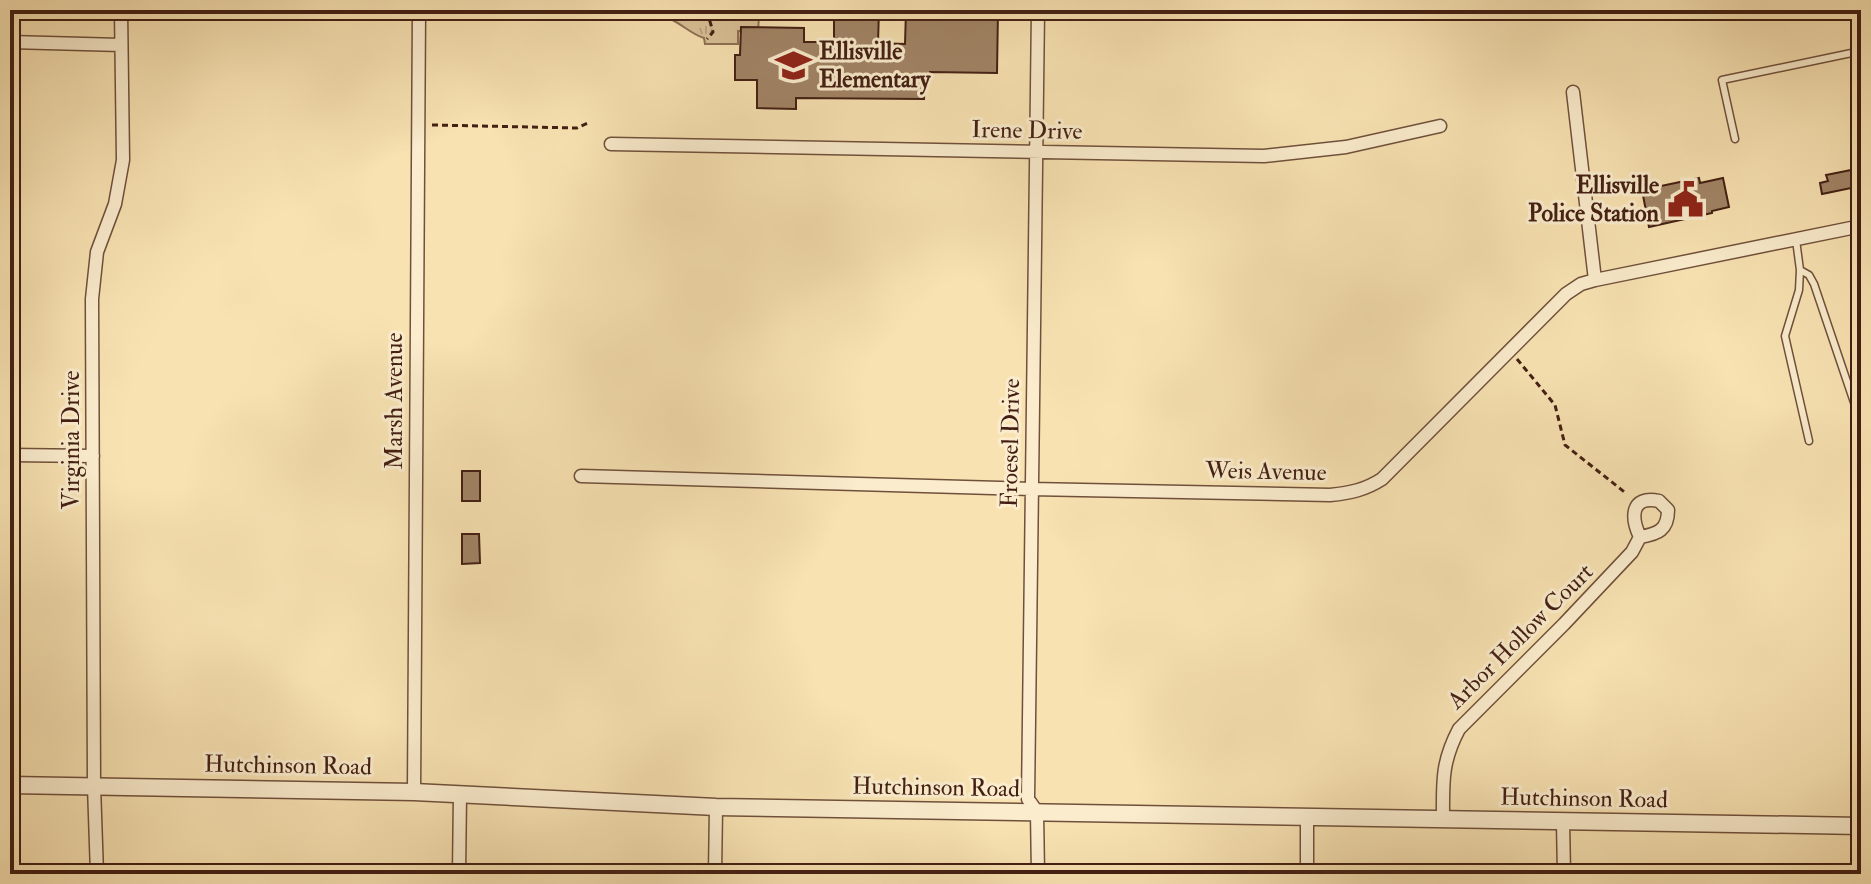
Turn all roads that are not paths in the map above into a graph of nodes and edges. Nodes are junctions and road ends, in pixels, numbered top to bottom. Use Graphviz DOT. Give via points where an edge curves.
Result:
graph roads {
  1 [pos="121,10"];
  2 [pos="419,10"];
  3 [pos="1038,10"];
  4 [pos="10,42"];
  5 [pos="121,45"];
  6 [pos="1861,51"];
  7 [pos="1573,92"];
  8 [pos="1440,126"];
  9 [pos="1735,139"];
  10 [pos="611,144"];
  11 [pos="1038,153"];
  12 [pos="1861,226"];
  13 [pos="1796,240"];
  14 [pos="1800,270"];
  15 [pos="1595,280"];
  16 [pos="1861,423"];
  17 [pos="1809,441"];
  18 [pos="10,455"];
  19 [pos="93,456"];
  20 [pos="581,476"];
  21 [pos="1031,489"];
  22 [pos="1640,537"];
  23 [pos="10,785"];
  24 [pos="94,786"];
  25 [pos="414,792"];
  26 [pos="460,794"];
  27 [pos="716,807"];
  28 [pos="1037,812"];
  29 [pos="1307,816"];
  30 [pos="1443,820"];
  31 [pos="1563,822"];
  32 [pos="1861,826"];
  33 [pos="97,874"];
  34 [pos="459,874"];
  35 [pos="715,874"];
  36 [pos="1038,874"];
  37 [pos="1307,874"];
  38 [pos="1564,874"];
  1 -- 5 [label="street, Virginia Drive"];
  2 -- 25 [label="street, Marsh Avenue"];
  3 -- 11 [label="street, Froesel Drive"];
  4 -- 5 [label="street"];
  5 -- 19 [label="street, Virginia Drive" via="123,160 115,204 97,252 92,299"];
  6 -- 9 [label="lane" via="1722,80"];
  7 -- 15 [label="street"];
  8 -- 11 [label="street, Irene Drive" via="1346,147 1264,156"];
  10 -- 11 [label="street, Irene Drive"];
  11 -- 21 [label="street, Froesel Drive"];
  12 -- 13 [label="street, Weis Avenue"];
  13 -- 14 [label="lane"];
  13 -- 15 [label="street, Weis Avenue"];
  14 -- 16 [label="lane" via="1814,284"];
  14 -- 17 [label="lane" via="1785,336"];
  15 -- 21 [label="street, Weis Avenue" via="1566,294 1368,488 1330,495"];
  18 -- 19 [label="street"];
  19 -- 24 [label="street, Virginia Drive"];
  20 -- 21 [label="street, Weis Avenue"];
  21 -- 28 [label="street, Froesel Drive" via="1028,799"];
  22 -- 30 [label="street, Arbor Hollow Court" via="1632,552 1459,729 1443,770"];
  23 -- 24 [label="street, Hutchinson Road"];
  24 -- 25 [label="street, Hutchinson Road"];
  24 -- 33 [label="street, Virginia Drive"];
  25 -- 26 [label="street, Hutchinson Road"];
  26 -- 27 [label="street, Hutchinson Road"];
  26 -- 34 [label="street"];
  27 -- 28 [label="street, Hutchinson Road"];
  27 -- 35 [label="street"];
  28 -- 29 [label="street, Hutchinson Road"];
  28 -- 36 [label="street, Froesel Drive"];
  29 -- 30 [label="street, Hutchinson Road"];
  29 -- 37 [label="street"];
  30 -- 31 [label="street, Hutchinson Road"];
  31 -- 32 [label="street, Hutchinson Road"];
  31 -- 38 [label="street"];
}
